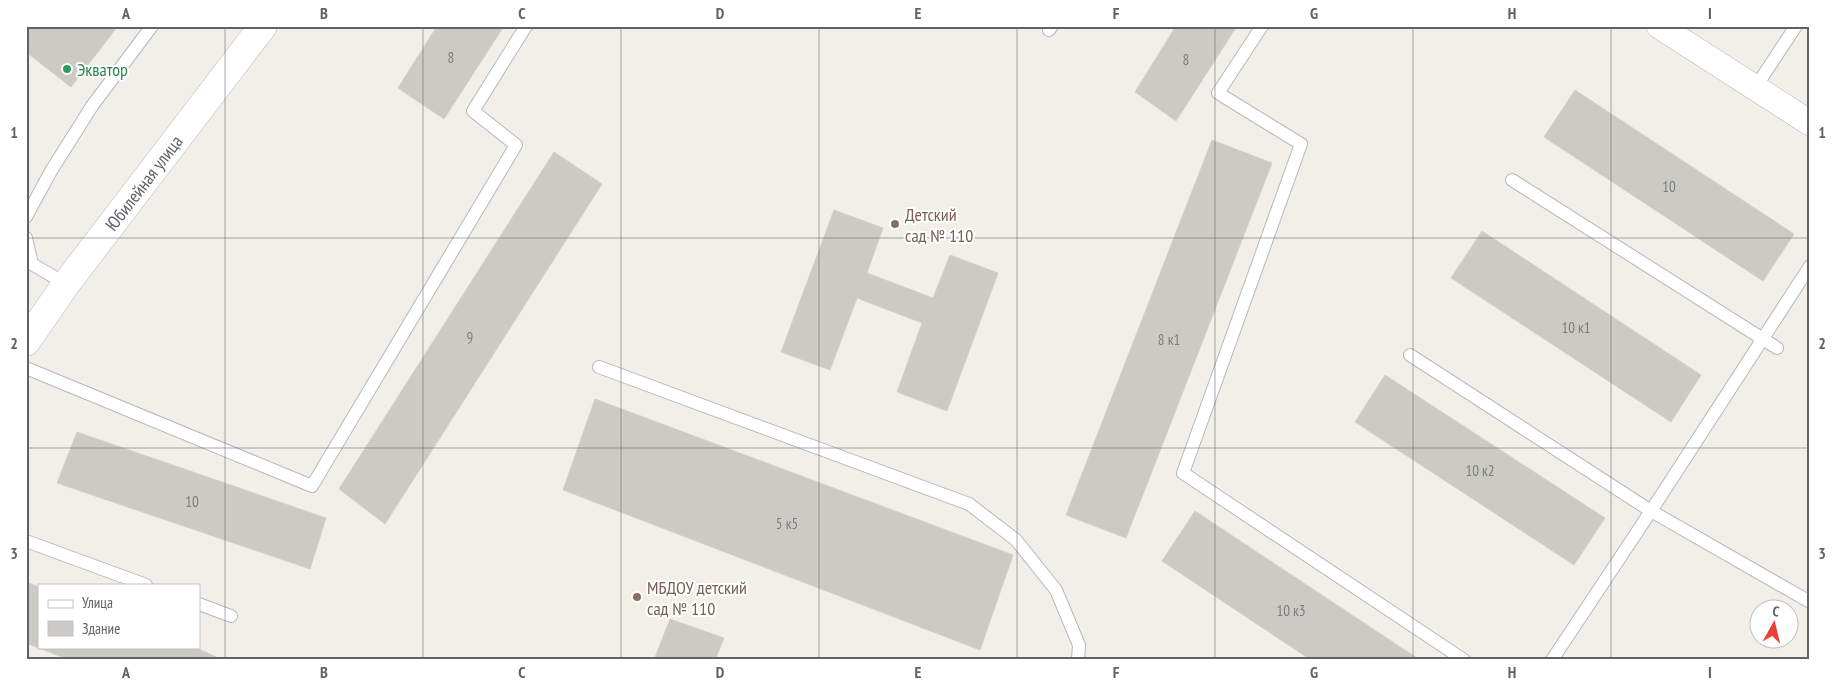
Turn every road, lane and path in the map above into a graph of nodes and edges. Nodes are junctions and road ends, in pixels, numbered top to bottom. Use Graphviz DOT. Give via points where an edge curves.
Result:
graph roads {
  1 [pos="152,26"];
  2 [pos="262,26"];
  3 [pos="526,26"];
  4 [pos="1262,26"];
  5 [pos="1659,26"];
  6 [pos="1796,26"];
  7 [pos="1755,88"];
  8 [pos="1810,123"];
  9 [pos="1512,180"];
  10 [pos="26,217"];
  11 [pos="26,238"];
  12 [pos="1810,266"];
  13 [pos="66,284"];
  14 [pos="1763,339"];
  15 [pos="26,342"];
  16 [pos="1777,348"];
  17 [pos="1410,355"];
  18 [pos="599,367"];
  19 [pos="26,368"];
  20 [pos="1651,511"];
  21 [pos="26,541"];
  22 [pos="143,584"];
  23 [pos="1810,602"];
  24 [pos="200,604"];
  25 [pos="231,616"];
  26 [pos="1078,660"];
  27 [pos="1464,660"];
  28 [pos="1552,660"];
  1 -- 10 [label="lane" via="92,106 51,170"];
  2 -- 13 [label="street, Юбилейная улица"];
  3 -- 19 [label="lane" via="472,111 516,145 312,486"];
  4 -- 27 [label="lane" via="1218,93 1301,144 1183,473"];
  5 -- 7 [label="street"];
  6 -- 7 [label="lane"];
  7 -- 8 [label="street"];
  9 -- 14 [label="lane"];
  11 -- 13 [label="lane" via="32,264"];
  12 -- 14 [label="lane"];
  13 -- 15 [label="street, Юбилейная улица"];
  14 -- 16 [label="lane"];
  14 -- 20 [label="lane"];
  17 -- 20 [label="lane"];
  18 -- 26 [label="lane" via="969,504 1016,540 1056,590 1079,645"];
  20 -- 23 [label="lane"];
  20 -- 28 [label="lane"];
  21 -- 22 [label="lane"];
  24 -- 25 [label="lane"];
}
